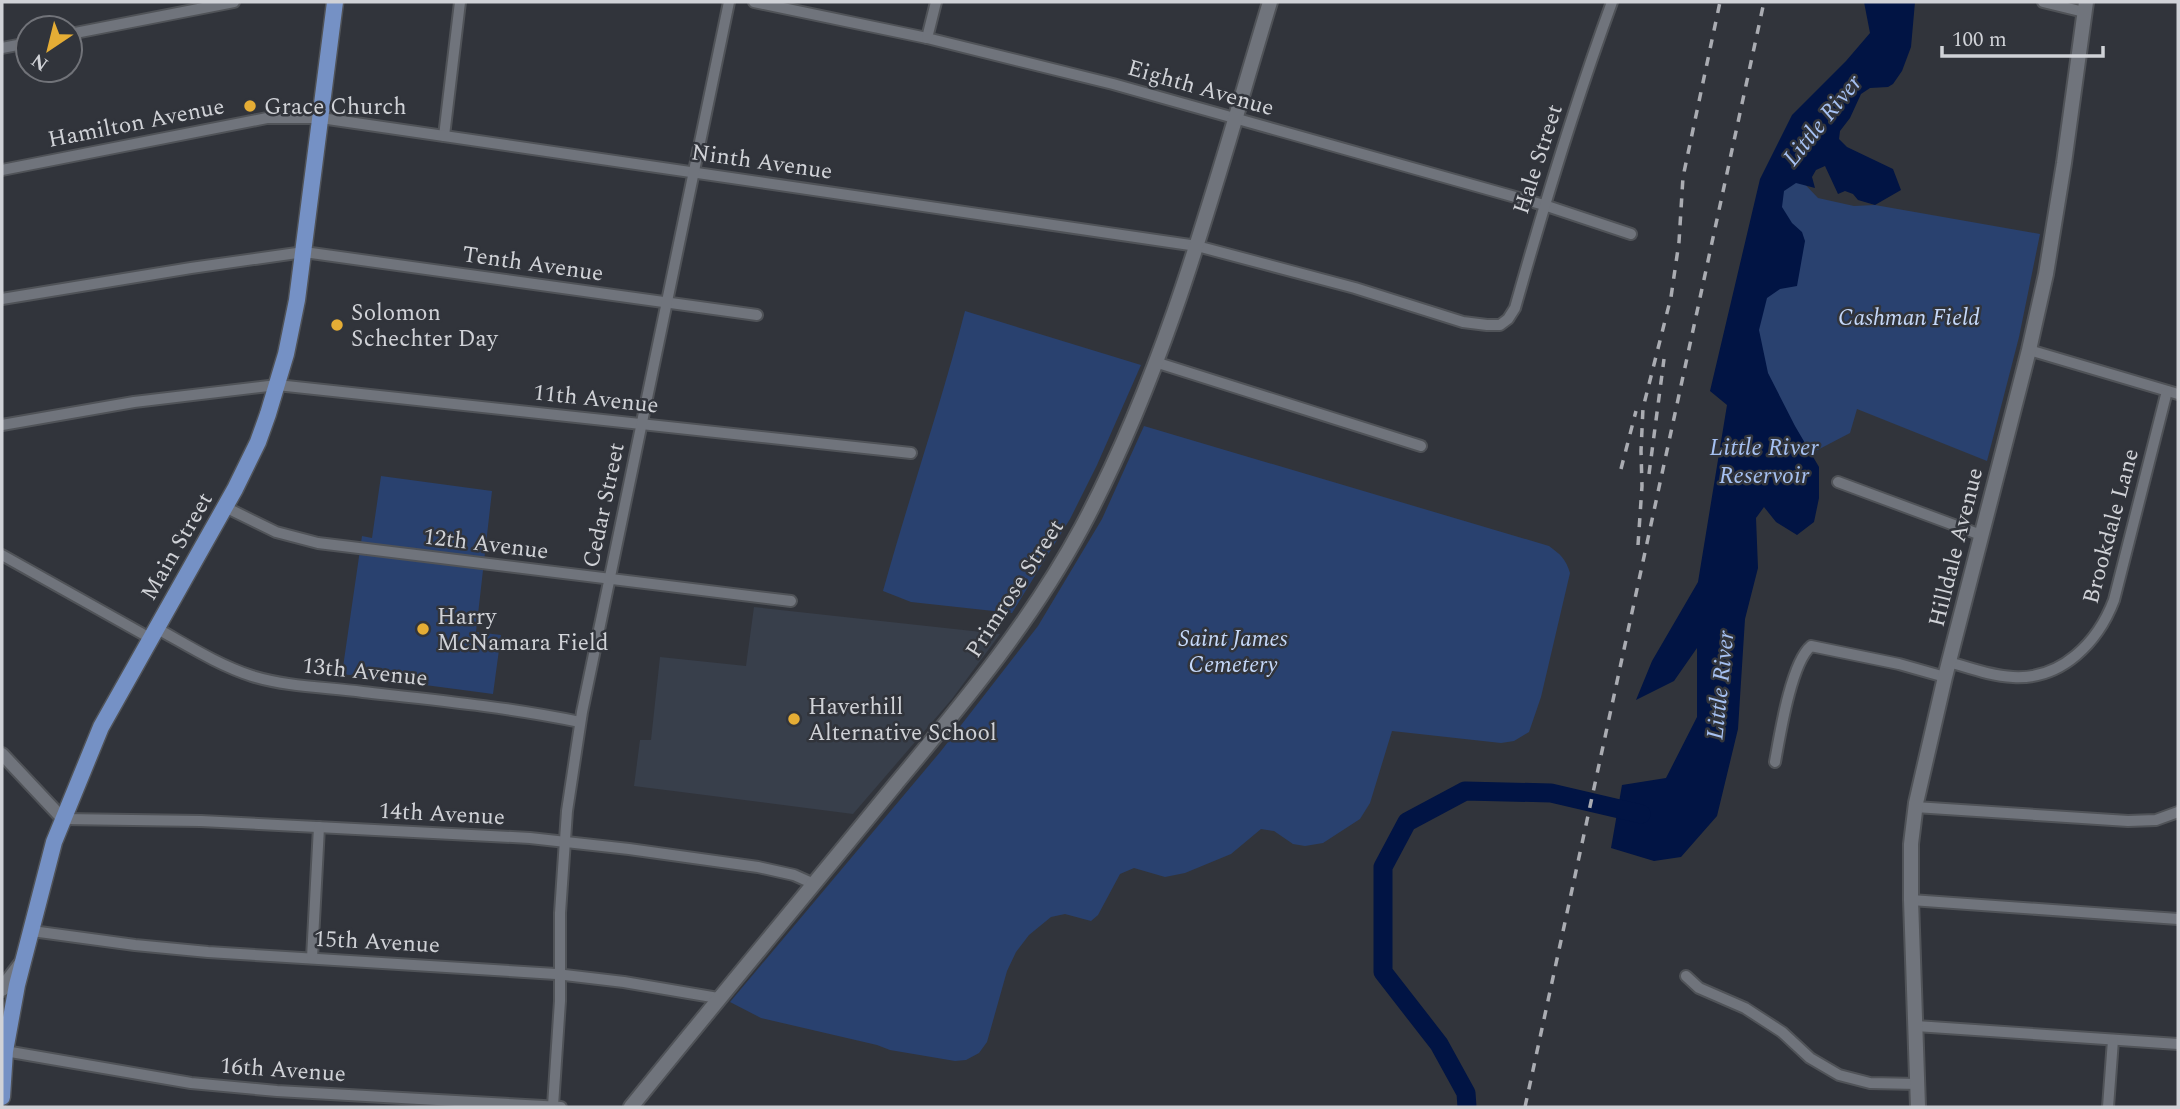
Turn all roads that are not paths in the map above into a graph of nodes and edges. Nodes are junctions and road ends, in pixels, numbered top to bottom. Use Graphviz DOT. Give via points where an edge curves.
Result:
graph roads {
  1 [pos="234,2"];
  2 [pos="335,2"];
  3 [pos="460,2"];
  4 [pos="729,2"];
  5 [pos="754,2"];
  6 [pos="936,2"];
  7 [pos="1269,2"];
  8 [pos="1612,2"];
  9 [pos="2043,2"];
  10 [pos="2085,7"];
  11 [pos="84,31"];
  12 [pos="927,38"];
  13 [pos="320,118"];
  14 [pos="1235,118"];
  15 [pos="443,136"];
  16 [pos="2,170"];
  17 [pos="694,172"];
  18 [pos="1544,205"];
  19 [pos="1631,234"];
  20 [pos="1197,246"];
  21 [pos="304,252"];
  22 [pos="2,299"];
  23 [pos="666,303"];
  24 [pos="757,315"];
  25 [pos="1500,325"];
  26 [pos="2029,350"];
  27 [pos="1156,362"];
  28 [pos="277,384"];
  29 [pos="2173,392"];
  30 [pos="641,424"];
  31 [pos="2,425"];
  32 [pos="1421,446"];
  33 [pos="911,453"];
  34 [pos="1838,482"];
  35 [pos="225,507"];
  36 [pos="1981,535"];
  37 [pos="2,555"];
  38 [pos="609,579"];
  39 [pos="791,601"];
  40 [pos="153,633"];
  41 [pos="1949,662"];
  42 [pos="1945,677"];
  43 [pos="580,722"];
  44 [pos="2,754"];
  45 [pos="1775,762"];
  46 [pos="1915,807"];
  47 [pos="2178,812"];
  48 [pos="63,819"];
  49 [pos="319,827"];
  50 [pos="565,842"];
  51 [pos="814,884"];
  52 [pos="1911,900"];
  53 [pos="2178,919"];
  54 [pos="32,931"];
  55 [pos="312,958"];
  56 [pos="21,964"];
  57 [pos="560,974"];
  58 [pos="1686,976"];
  59 [pos="2,989"];
  60 [pos="718,998"];
  61 [pos="1916,1026"];
  62 [pos="2113,1040"];
  63 [pos="2178,1044"];
  64 [pos="5,1051"];
  65 [pos="1918,1084"];
  66 [pos="2,1097"];
  67 [pos="557,1107"];
  68 [pos="631,1107"];
  69 [pos="1918,1107"];
  70 [pos="2108,1107"];
  1 -- 11 [label="street"];
  2 -- 13 [label="main road, Main Street"];
  3 -- 15 [label="street"];
  4 -- 17 [label="street, Cedar Street"];
  5 -- 12 [label="street, Eighth Avenue"];
  6 -- 12 [label="street"];
  7 -- 14 [label="main road, Primrose Street"];
  8 -- 18 [label="street, Hale Street"];
  9 -- 10 [label="street"];
  10 -- 26 [label="main road, Hilldale Avenue" via="2056,219"];
  12 -- 14 [label="street, Eighth Avenue"];
  13 -- 15 [label="street, Ninth Avenue"];
  13 -- 16 [label="street, Hamilton Avenue" via="267,118"];
  13 -- 21 [label="main road, Main Street"];
  14 -- 18 [label="street, Eighth Avenue"];
  14 -- 20 [label="main road, Primrose Street"];
  15 -- 17 [label="street, Ninth Avenue"];
  17 -- 20 [label="street, Ninth Avenue"];
  17 -- 23 [label="street, Cedar Street"];
  18 -- 19 [label="street, Eighth Avenue"];
  18 -- 25 [label="street, Hale Street" via="1515,309"];
  20 -- 25 [label="street, Ninth Avenue" via="1463,322"];
  20 -- 27 [label="main road, Primrose Street"];
  21 -- 22 [label="street, Tenth Avenue"];
  21 -- 23 [label="street, Tenth Avenue"];
  21 -- 28 [label="main road, Main Street"];
  23 -- 24 [label="street, Tenth Avenue"];
  23 -- 30 [label="street, Cedar Street"];
  26 -- 29 [label="street"];
  26 -- 36 [label="main road, Hilldale Avenue"];
  27 -- 32 [label="street"];
  27 -- 51 [label="main road, Primrose Street" via="1082,528 1020,627 951,719"];
  28 -- 30 [label="street, 11th Avenue"];
  28 -- 31 [label="street, 11th Avenue"];
  28 -- 35 [label="main road, Main Street" via="258,442"];
  29 -- 41 [label="street, Brookdale Lane" via="2114,600 2092,640 2066,663 2025,677"];
  30 -- 33 [label="street, 11th Avenue"];
  30 -- 38 [label="street, Cedar Street"];
  34 -- 36 [label="street"];
  35 -- 38 [label="street, 12th Avenue" via="276,532 317,543"];
  35 -- 40 [label="main road, Main Street"];
  36 -- 41 [label="main road, Hilldale Avenue"];
  37 -- 40 [label="street, 13th Avenue"];
  38 -- 39 [label="street, 12th Avenue"];
  38 -- 43 [label="street, Cedar Street"];
  40 -- 43 [label="street, 13th Avenue" via="272,681"];
  40 -- 48 [label="main road, Main Street" via="101,727"];
  41 -- 42 [label="main road, Hilldale Avenue"];
  42 -- 45 [label="street" via="1811,646 1804,652 1788,699"];
  42 -- 46 [label="main road, Hilldale Avenue"];
  43 -- 50 [label="street, Cedar Street"];
  44 -- 48 [label="street"];
  46 -- 47 [label="street" via="2128,821 2156,820"];
  46 -- 52 [label="main road, Hilldale Avenue"];
  48 -- 49 [label="street, 14th Avenue"];
  48 -- 54 [label="main road, Main Street"];
  49 -- 50 [label="street, 14th Avenue"];
  49 -- 55 [label="street"];
  50 -- 51 [label="street, 14th Avenue" via="758,867"];
  50 -- 57 [label="street, Cedar Street"];
  51 -- 60 [label="main road, Primrose Street"];
  52 -- 53 [label="street"];
  52 -- 61 [label="main road, Hilldale Avenue"];
  54 -- 55 [label="street, 15th Avenue" via="159,948"];
  54 -- 56 [label="main road, Main Street"];
  55 -- 57 [label="street, 15th Avenue"];
  56 -- 59 [label="main road"];
  56 -- 64 [label="main road, Main Street"];
  57 -- 60 [label="street, 15th Avenue"];
  57 -- 67 [label="street, Cedar Street"];
  58 -- 65 [label="street" via="1699,988 1745,1008 1839,1075 1870,1083"];
  60 -- 68 [label="main road, Primrose Street"];
  61 -- 62 [label="street"];
  61 -- 65 [label="main road, Hilldale Avenue"];
  62 -- 63 [label="street"];
  62 -- 70 [label="street"];
  64 -- 66 [label="main road, Main Street"];
  64 -- 67 [label="street, 16th Avenue" via="191,1083"];
  65 -- 69 [label="main road, Hilldale Avenue"];
}
